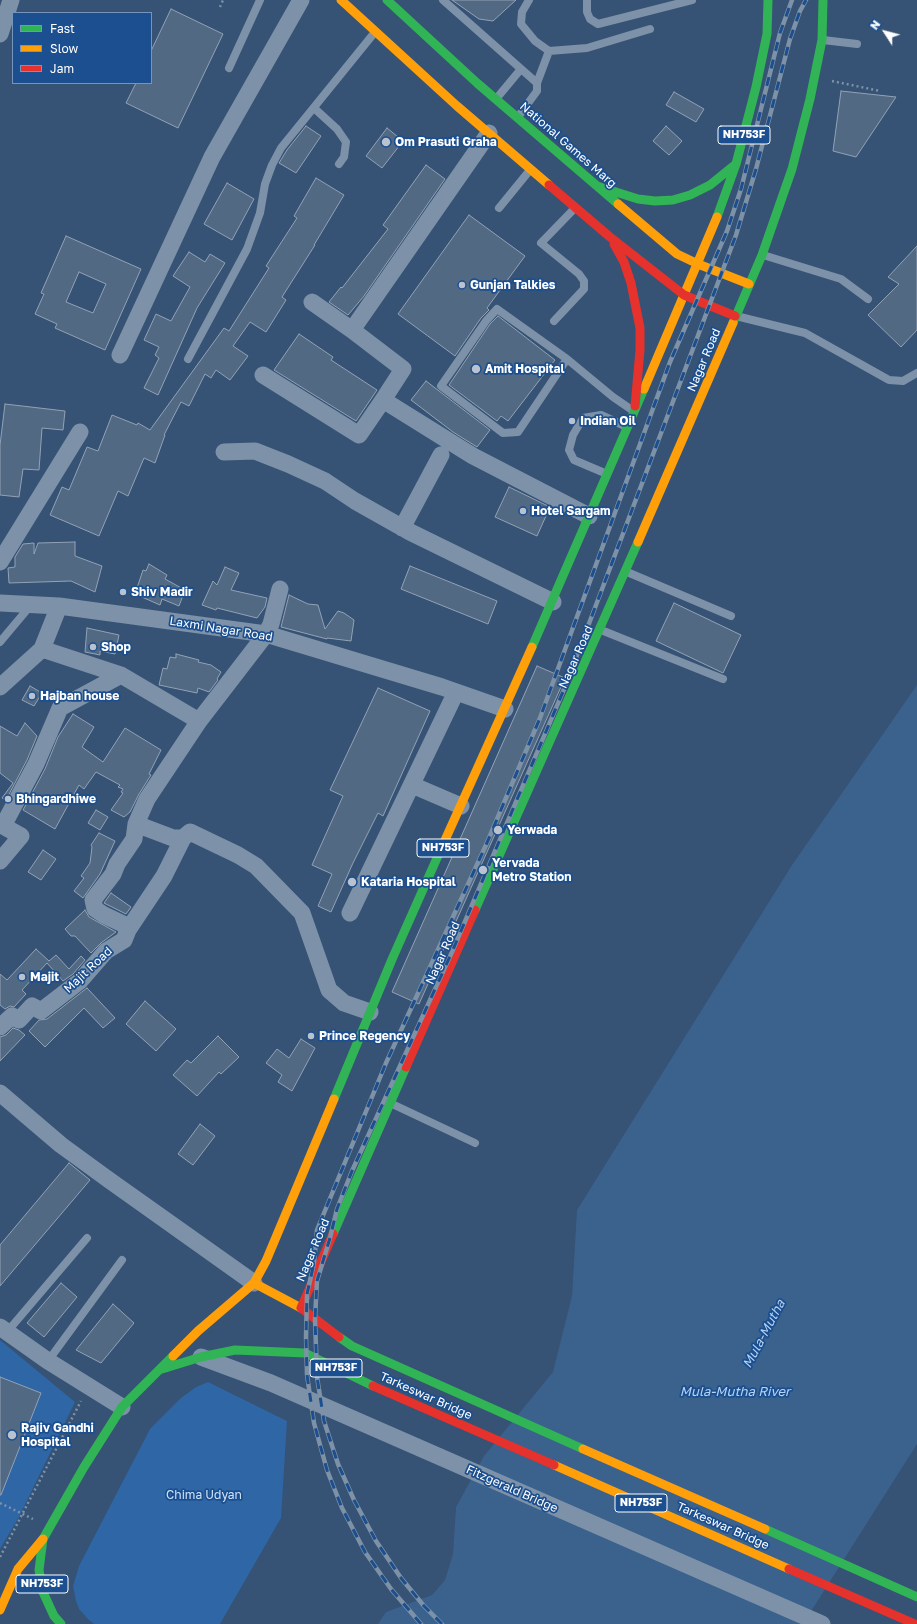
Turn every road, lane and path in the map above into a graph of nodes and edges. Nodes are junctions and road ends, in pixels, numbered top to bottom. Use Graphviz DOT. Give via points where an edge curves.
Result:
graph roads {
  1 [pos="11,0"];
  2 [pos="223,0"];
  3 [pos="260,0"];
  4 [pos="301,0"];
  5 [pos="341,0"];
  6 [pos="387,0"];
  7 [pos="443,0"];
  8 [pos="530,0"];
  9 [pos="587,0"];
  10 [pos="692,0"];
  11 [pos="768,0"];
  12 [pos="823,0"];
  13 [pos="220,7"];
  14 [pos="650,29"];
  15 [pos="375,31"];
  16 [pos="0,34"];
  17 [pos="822,40"];
  18 [pos="857,44"];
  19 [pos="549,51"];
  20 [pos="229,68"];
  21 [pos="521,69"];
  22 [pos="838,82"];
  23 [pos="537,83"];
  24 [pos="880,91"];
  25 [pos="496,99"];
  26 [pos="314,108"];
  27 [pos="518,118"];
  28 [pos="489,133"];
  29 [pos="340,164"];
  30 [pos="736,164"];
  31 [pos="531,169"];
  32 [pos="597,186"];
  33 [pos="575,207"];
  34 [pos="499,208"];
  35 [pos="610,237"];
  36 [pos="762,255"];
  37 [pos="698,264"];
  38 [pos="749,284"];
  39 [pos="684,295"];
  40 [pos="868,299"];
  41 [pos="312,302"];
  42 [pos="735,316"];
  43 [pos="554,321"];
  44 [pos="352,330"];
  45 [pos="120,355"];
  46 [pos="188,359"];
  47 [pos="567,359"];
  48 [pos="917,373"];
  49 [pos="264,375"];
  50 [pos="383,400"];
  51 [pos="634,412"];
  52 [pos="628,428"];
  53 [pos="80,432"];
  54 [pos="224,452"];
  55 [pos="441,455"];
  56 [pos="608,474"];
  57 [pos="589,516"];
  58 [pos="402,528"];
  59 [pos="0,562"];
  60 [pos="626,571"];
  61 [pos="280,589"];
  62 [pos="553,602"];
  63 [pos="0,603"];
  64 [pos="31,605"];
  65 [pos="59,606"];
  66 [pos="731,616"];
  67 [pos="600,630"];
  68 [pos="266,634"];
  69 [pos="0,642"];
  70 [pos="42,649"];
  71 [pos="122,675"];
  72 [pos="723,679"];
  73 [pos="0,687"];
  74 [pos="456,692"];
  75 [pos="505,709"];
  76 [pos="199,721"];
  77 [pos="412,785"];
  78 [pos="462,806"];
  79 [pos="136,824"];
  80 [pos="183,838"];
  81 [pos="0,861"];
  82 [pos="350,913"];
  83 [pos="128,930"];
  84 [pos="370,1012"];
  85 [pos="0,1027"];
  86 [pos="0,1093"];
  87 [pos="389,1103"];
  88 [pos="475,1143"];
  89 [pos="87,1238"];
  90 [pos="122,1260"];
  91 [pos="254,1283"];
  92 [pos="301,1308"];
  93 [pos="4,1330"];
  94 [pos="201,1357"];
  95 [pos="48,1361"];
  96 [pos="159,1370"];
  97 [pos="89,1386"];
  98 [pos="122,1407"];
  99 [pos="0,1503"];
  100 [pos="23,1514"];
  101 [pos="49,1527"];
  102 [pos="43,1539"];
  103 [pos="0,1557"];
  104 [pos="917,1597"];
  105 [pos="1,1606"];
  106 [pos="61,1624"];
  107 [pos="822,1624"];
  108 [pos="915,1624"];
  1 -- 16 [label="street"];
  2 -- 13 [label="path"];
  3 -- 20 [label="lane"];
  4 -- 45 [label="street" via="212,157"];
  5 -- 15 [label="main road"];
  6 -- 25 [label="main road, National Games Marg"];
  7 -- 21 [label="lane"];
  8 -- 19 [label="lane" via="522,12 521,24 535,41"];
  9 -- 10 [label="lane" via="590,19 598,24"];
  11 -- 30 [label="main road, NH753F" via="767,34"];
  12 -- 17 [label="main road, Nagar Road"];
  14 -- 19 [label="lane" via="587,48"];
  15 -- 26 [label="lane"];
  15 -- 28 [label="main road"];
  17 -- 18 [label="lane"];
  17 -- 36 [label="main road, Nagar Road" via="792,169"];
  19 -- 23 [label="lane"];
  21 -- 23 [label="lane"];
  21 -- 25 [label="lane"];
  22 -- 24 [label="path"];
  23 -- 27 [label="lane" via="537,91"];
  25 -- 27 [label="main road, National Games Marg"];
  26 -- 29 [label="lane" via="337,129 346,142 344,157"];
  26 -- 46 [label="lane" via="281,148 272,165 265,184 260,213 247,249"];
  27 -- 32 [label="main road, National Games Marg"];
  28 -- 31 [label="main road"];
  28 -- 44 [label="street"];
  30 -- 32 [label="main road" via="710,184 690,195 673,200 638,199"];
  30 -- 37 [label="main road, NH753F"];
  31 -- 33 [label="main road"];
  31 -- 34 [label="lane"];
  32 -- 37 [label="main road, National Games Marg" via="677,254"];
  33 -- 35 [label="main road"];
  33 -- 43 [label="lane" via="541,244 579,274 584,281 584,289"];
  35 -- 39 [label="main road"];
  35 -- 51 [label="main road" via="629,276 640,328"];
  36 -- 38 [label="main road, Nagar Road"];
  36 -- 40 [label="lane" via="841,279"];
  37 -- 38 [label="main road, National Games Marg"];
  37 -- 39 [label="main road, NH753F"];
  38 -- 42 [label="main road, Nagar Road"];
  39 -- 42 [label="main road"];
  39 -- 51 [label="main road, NH753F"];
  41 -- 44 [label="street"];
  42 -- 48 [label="lane" via="805,333 889,380 903,381"];
  42 -- 60 [label="main road, Nagar Road"];
  44 -- 50 [label="street" via="404,369"];
  47 -- 47 [label="lane" via="497,309 441,386 503,434 518,432"];
  47 -- 51 [label="lane"];
  49 -- 50 [label="street" via="359,435"];
  50 -- 57 [label="street" via="473,456"];
  51 -- 52 [label="main road, NH753F"];
  52 -- 56 [label="main road, NH753F"];
  52 -- 56 [label="lane" via="601,415 583,418 573,435 569,450 574,460"];
  53 -- 59 [label="street"];
  54 -- 58 [label="street" via="255,451 288,464 325,481"];
  55 -- 58 [label="street"];
  56 -- 57 [label="main road, NH753F"];
  57 -- 62 [label="main road, NH753F"];
  58 -- 62 [label="street"];
  60 -- 66 [label="lane"];
  60 -- 67 [label="main road, Nagar Road"];
  61 -- 68 [label="street"];
  62 -- 75 [label="main road, NH753F"];
  63 -- 64 [label="street, Laxmi Nagar Road"];
  64 -- 65 [label="street, Laxmi Nagar Road"];
  64 -- 69 [label="lane"];
  65 -- 68 [label="street, Laxmi Nagar Road"];
  65 -- 70 [label="street"];
  67 -- 72 [label="lane"];
  67 -- 87 [label="main road, Nagar Road"];
  68 -- 74 [label="street, Laxmi Nagar Road"];
  68 -- 76 [label="street"];
  70 -- 71 [label="street"];
  70 -- 73 [label="street"];
  71 -- 76 [label="street"];
  71 -- 81 [label="street" via="60,708 36,764 3,826 21,836"];
  74 -- 75 [label="street, Laxmi Nagar Road"];
  74 -- 77 [label="street"];
  75 -- 78 [label="main road, NH753F"];
  76 -- 79 [label="street" via="147,800"];
  77 -- 78 [label="street"];
  77 -- 82 [label="street"];
  78 -- 84 [label="main road, NH753F"];
  79 -- 80 [label="street" via="173,838"];
  79 -- 83 [label="street" via="134,840 93,900 95,909"];
  80 -- 83 [label="street, Majit Road" via="164,876"];
  80 -- 84 [label="street" via="190,832 256,866 302,913 329,990 344,1003"];
  83 -- 85 [label="street, Majit Road" via="124,940 106,952 80,981 41,1011 32,1006 19,1020 12,1016"];
  84 -- 91 [label="main road, NH753F" via="266,1261"];
  86 -- 91 [label="street" via="73,1154"];
  87 -- 88 [label="lane"];
  87 -- 92 [label="main road, Nagar Road"];
  89 -- 93 [label="lane"];
  90 -- 95 [label="lane"];
  91 -- 92 [label="main road, NH753F"];
  91 -- 96 [label="main road, NH753F" via="198,1331"];
  92 -- 104 [label="main road, Tarkeswar Bridge / NH753F" via="350,1349 384,1360"];
  93 -- 95 [label="street"];
  94 -- 96 [label="main road"];
  94 -- 107 [label="street, Fitzgerald Bridge" via="271,1382"];
  94 -- 108 [label="main road, Tarkeswar Bridge / NH753F" via="235,1350 305,1354 341,1367 367,1383"];
  95 -- 97 [label="street"];
  96 -- 98 [label="main road, NH753F"];
  97 -- 98 [label="street"];
  97 -- 100 [label="path"];
  98 -- 101 [label="main road, NH753F"];
  99 -- 100 [label="path"];
  100 -- 101 [label="path"];
  100 -- 103 [label="path"];
  101 -- 102 [label="main road, NH753F"];
  102 -- 105 [label="main road" via="18,1569"];
  102 -- 106 [label="main road, NH753F" via="39,1570 43,1592 54,1616"];
}
